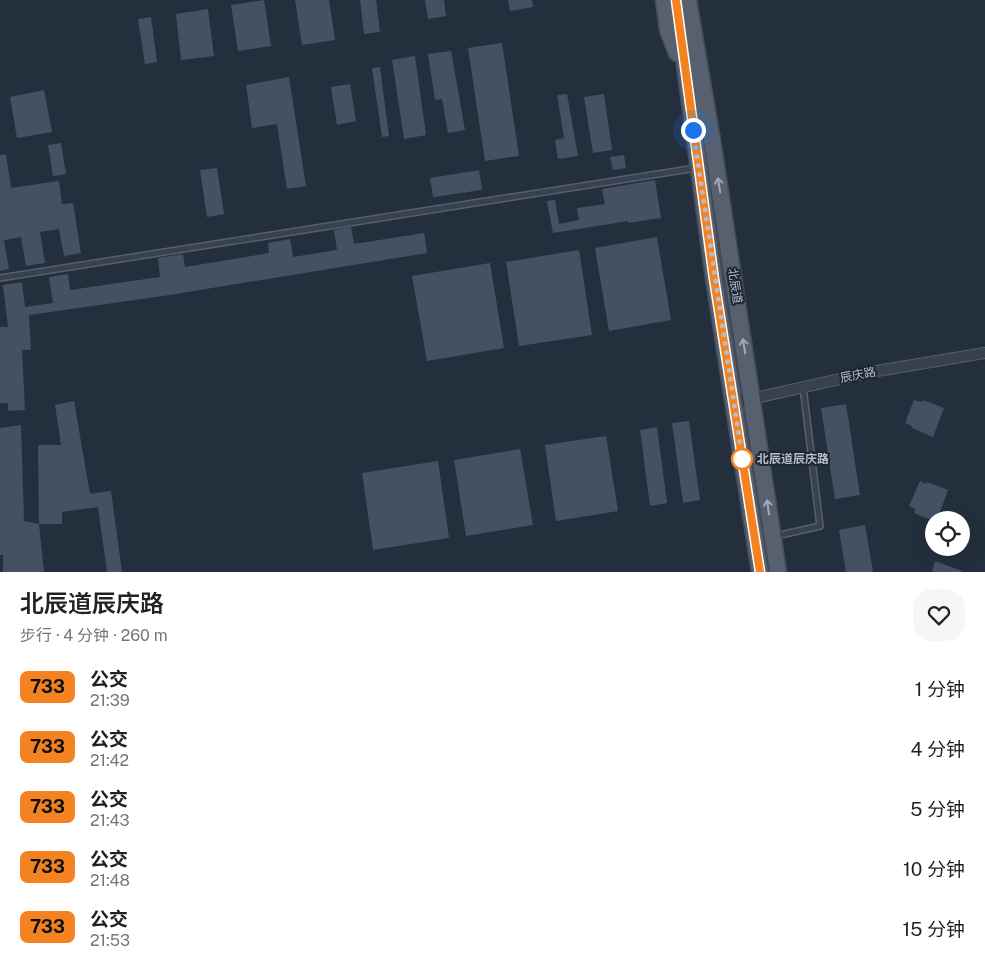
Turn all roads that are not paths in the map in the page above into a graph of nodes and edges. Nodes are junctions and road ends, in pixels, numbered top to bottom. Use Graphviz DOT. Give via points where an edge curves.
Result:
graph roads {
  1 [pos="664,0"];
  2 [pos="676,0"];
  3 [pos="688,0"];
  4 [pos="698,0"];
  5 [pos="693,73"];
  6 [pos="716,165"];
  7 [pos="698,168"];
  8 [pos="0,278"];
  9 [pos="985,353"];
  10 [pos="985,358"];
  11 [pos="804,389"];
  12 [pos="752,401"];
  13 [pos="734,406"];
  14 [pos="772,536"];
  15 [pos="760,572"];
  16 [pos="778,572"];
  1 -- 5 [label="main road" via="668,30"];
  2 -- 5 [label="main road, 北辰道"];
  3 -- 5 [label="main road, 北辰道"];
  4 -- 5 [label="main road" via="701,22"];
  5 -- 6 [label="main road, 北辰道"];
  5 -- 7 [label="main road, 北辰道"];
  6 -- 7 [label="lane"];
  12 -- 6 [label="main road, 北辰道, one-way"];
  7 -- 8 [label="lane"];
  7 -- 13 [label="main road, 北辰道"];
  9 -- 11 [label="street, 辰庆路" via="871,372"];
  10 -- 11 [label="street, 辰庆路"];
  11 -- 12 [label="street, 辰庆路"];
  11 -- 14 [label="lane" via="820,526"];
  12 -- 13 [label="street, 辰庆路"];
  14 -- 12 [label="main road, 北辰道, one-way"];
  13 -- 15 [label="main road, 北辰道"];
  14 -- 16 [label="main road, 北辰道"];
}
